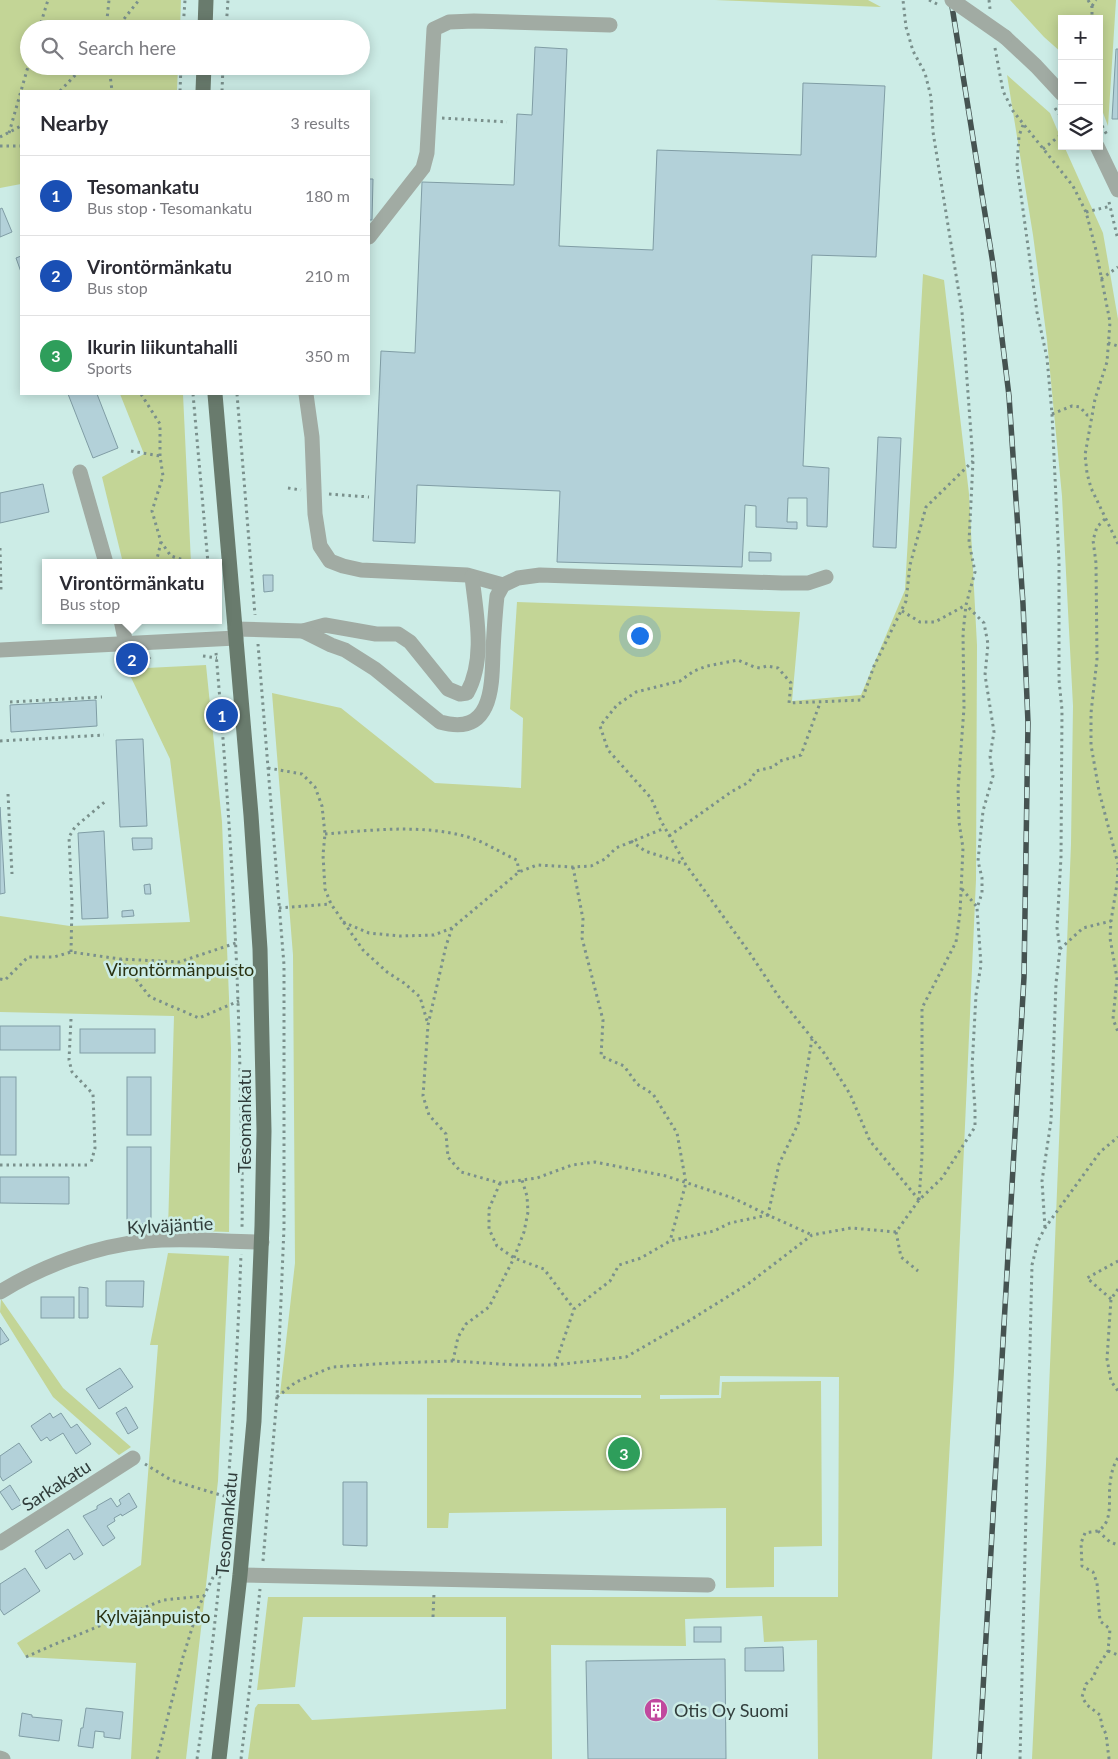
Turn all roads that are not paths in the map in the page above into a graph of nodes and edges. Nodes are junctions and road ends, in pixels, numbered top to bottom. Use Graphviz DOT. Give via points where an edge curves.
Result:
graph roads {
  1 [pos="206,0"];
  2 [pos="952,0"];
  3 [pos="205,20"];
  4 [pos="610,25"];
  5 [pos="204,75"];
  6 [pos="203,90"];
  7 [pos="1058,90"];
  8 [pos="1099,150"];
  9 [pos="1118,190"];
  10 [pos="370,236"];
  11 [pos="215,395"];
  12 [pos="306,395"];
  13 [pos="80,472"];
  14 [pos="105,559"];
  15 [pos="472,576"];
  16 [pos="826,577"];
  17 [pos="503,585"];
  18 [pos="122,624"];
  19 [pos="303,630"];
  20 [pos="235,633"];
  21 [pos="126,644"];
  22 [pos="0,650"];
  23 [pos="262,1242"];
  24 [pos="0,1292"];
  25 [pos="133,1458"];
  26 [pos="0,1543"];
  27 [pos="240,1575"];
  28 [pos="708,1585"];
  29 [pos="0,1758"];
  30 [pos="4,1759"];
  31 [pos="219,1759"];
  1 -- 3 [label="main road"];
  2 -- 7 [label="street, bridge" via="1000,41 1036,66"];
  4 -- 10 [label="street" via="474,21 449,22 434,29 427,152 423,168"];
  5 -- 6 [label="main road"];
  8 -- 9 [label="street"];
  11 -- 20 [label="main road, Tesomankatu"];
  12 -- 15 [label="street" via="312,437 315,514 320,546 330,561 361,570"];
  13 -- 14 [label="street"];
  15 -- 17 [label="street"];
  15 -- 19 [label="street" via="478,642 473,682 467,693 460,694 448,688 410,642 398,634 376,634 325,625"];
  16 -- 17 [label="street" via="808,582 782,583 540,575 518,578"];
  17 -- 19 [label="street" via="496,596 490,699 483,713 471,723 453,726 440,722 375,669"];
  18 -- 21 [label="street"];
  19 -- 20 [label="street" via="256,629"];
  20 -- 21 [label="street" via="215,639"];
  20 -- 23 [label="main road, Tesomankatu" via="260,949 264,1130"];
  21 -- 22 [label="street"];
  23 -- 24 [label="street, Kylväjäntie" via="147,1241 98,1249 61,1262"];
  23 -- 27 [label="main road, Tesomankatu" via="254,1421"];
  25 -- 26 [label="street, Sarkakatu"];
  27 -- 28 [label="street"];
  27 -- 31 [label="main road, Tesomankatu"];
  29 -- 30 [label="street"];
}
